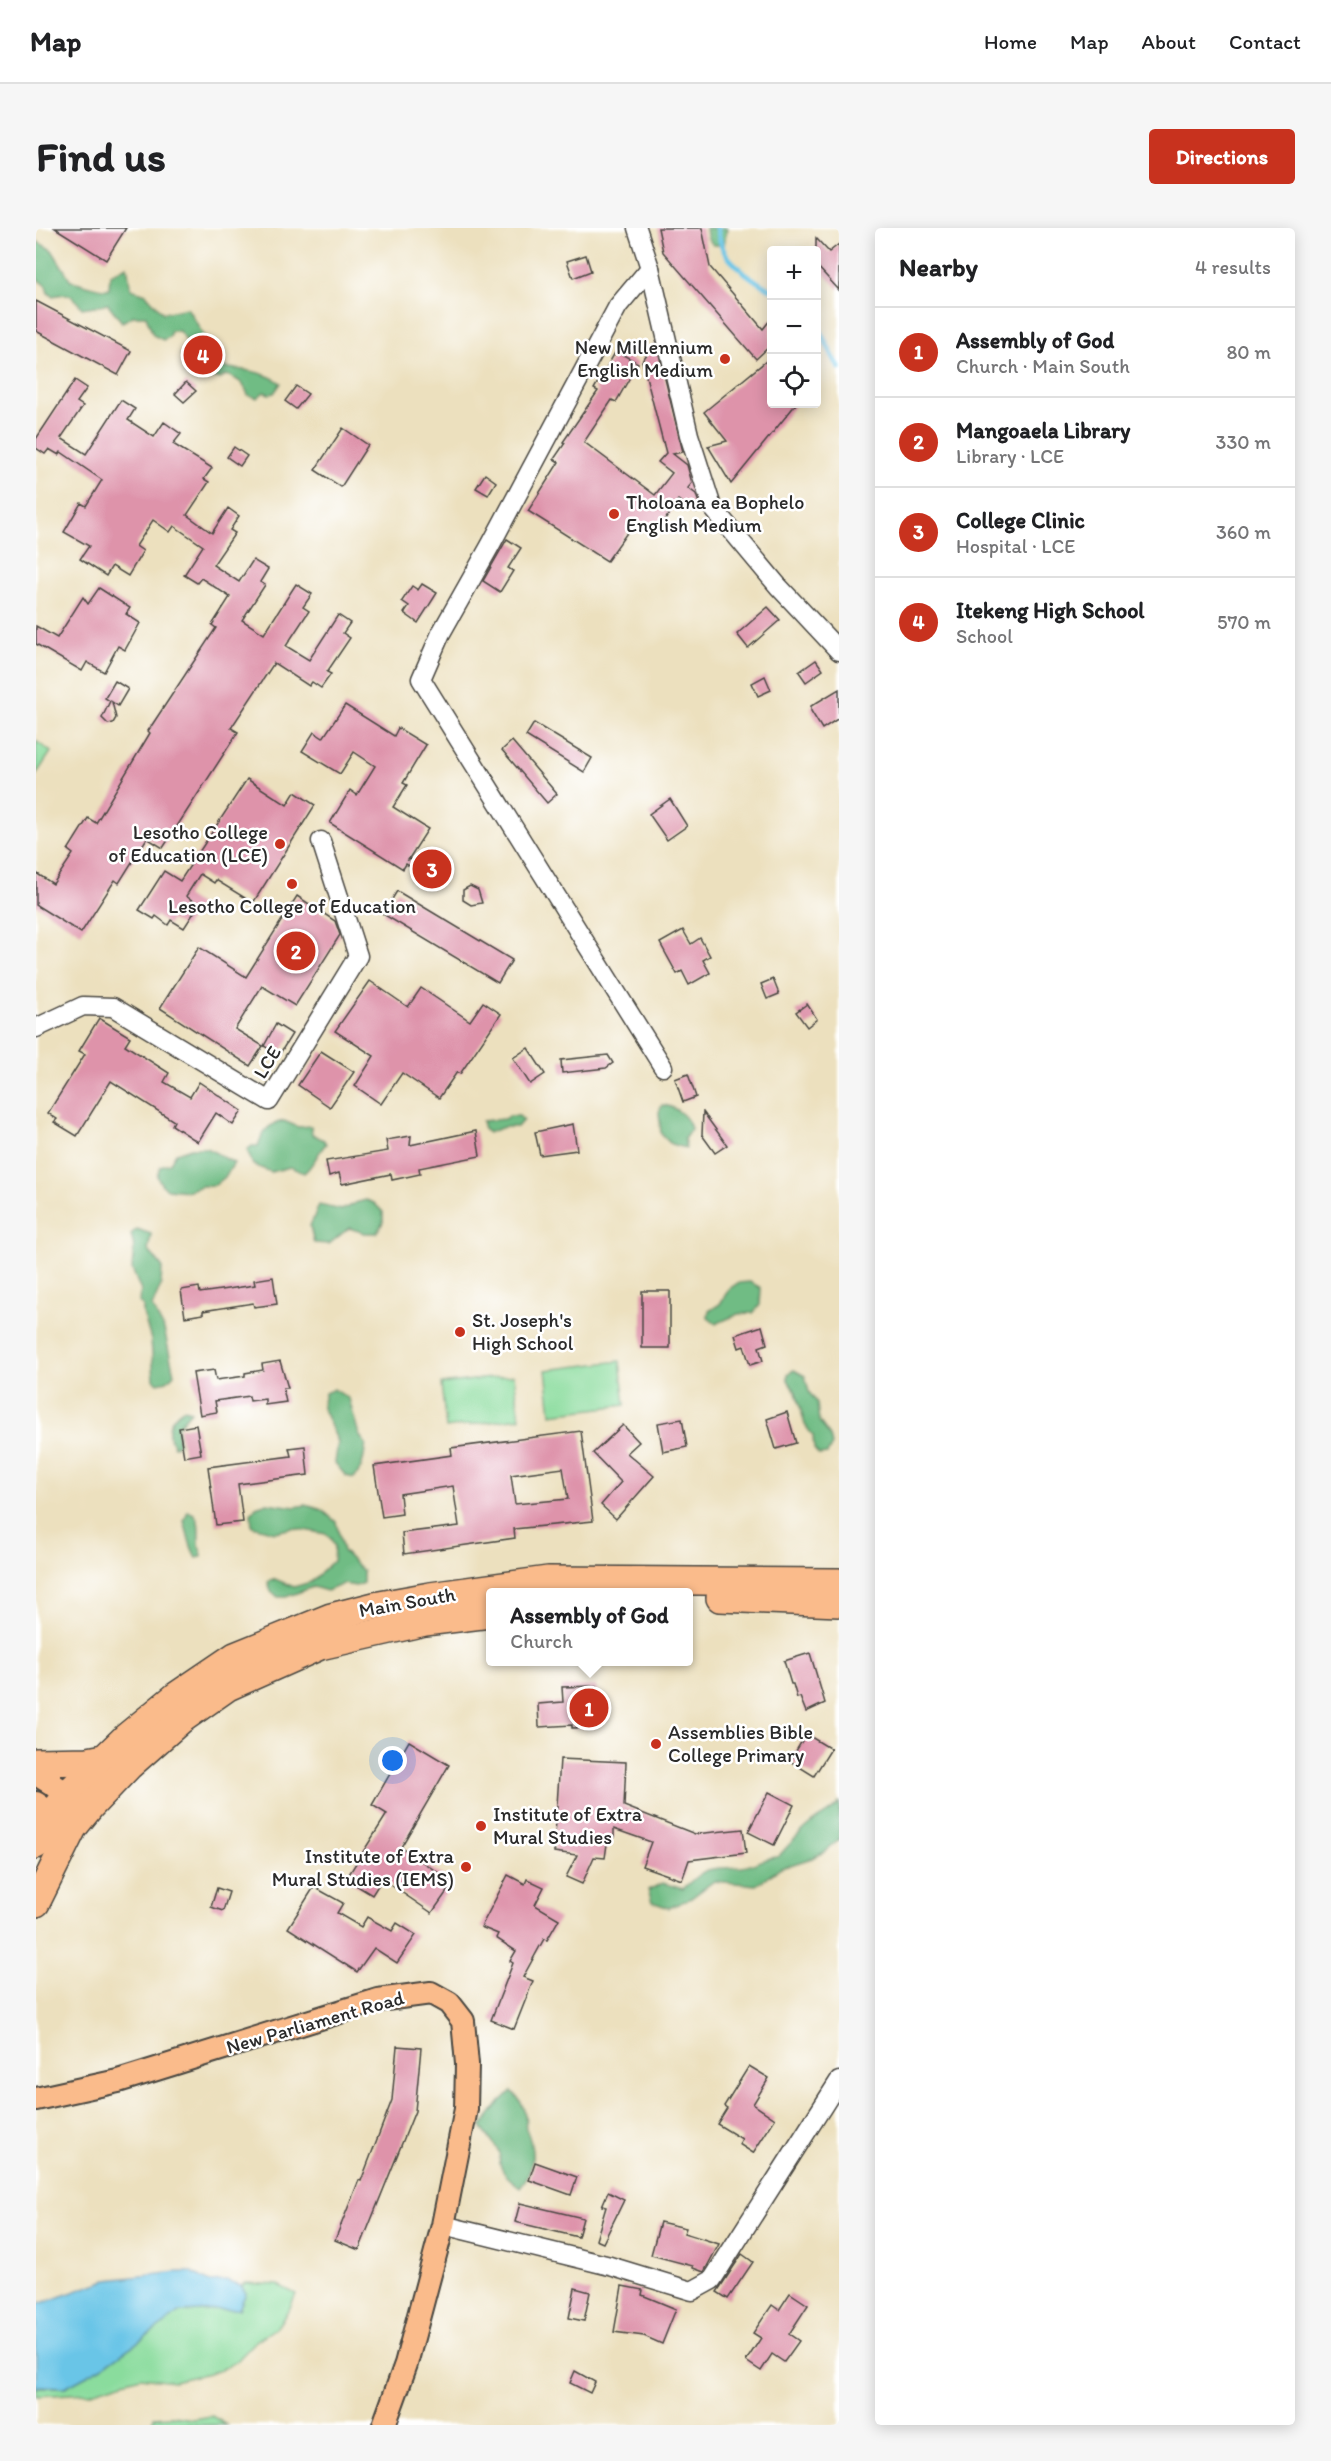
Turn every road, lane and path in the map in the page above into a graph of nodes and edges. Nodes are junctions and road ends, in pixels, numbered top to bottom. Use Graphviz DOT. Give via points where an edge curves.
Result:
graph roads {
  1 [pos="637,228"];
  2 [pos="650,268"];
  3 [pos="839,651"];
  4 [pos="321,841"];
  5 [pos="36,1028"];
  6 [pos="663,1067"];
  7 [pos="839,1582"];
  8 [pos="494,1588"];
  9 [pos="486,1589"];
  10 [pos="693,1597"];
  11 [pos="839,1602"];
  12 [pos="486,1614"];
  13 [pos="104,1758"];
  14 [pos="36,1762"];
  15 [pos="36,1774"];
  16 [pos="64,1809"];
  17 [pos="36,1845"];
  18 [pos="36,1903"];
  19 [pos="839,2081"];
  20 [pos="36,2099"];
  21 [pos="443,2225"];
  22 [pos="384,2425"];
  1 -- 2 [label="street"];
  2 -- 3 [label="street" via="689,435 712,507"];
  2 -- 6 [label="street" via="618,306 441,633 420,680"];
  4 -- 5 [label="street, LCE" via="358,956 269,1101 113,1008 83,1006"];
  7 -- 8 [label="highway, Main South" via="548,1580"];
  9 -- 13 [label="highway, Main South" via="374,1606 310,1624 235,1656 176,1696"];
  10 -- 11 [label="highway"];
  12 -- 16 [label="highway, Main South" via="425,1622 320,1646 228,1688 181,1720 129,1766"];
  13 -- 14 [label="highway"];
  13 -- 16 [label="highway, Main South"];
  15 -- 16 [label="main road"];
  16 -- 17 [label="highway"];
  16 -- 18 [label="highway"];
  19 -- 21 [label="street" via="712,2280 692,2291 610,2266"];
  20 -- 21 [label="main road, New Parliament Road" via="118,2081 378,2000 430,1993 449,2003 463,2021 468,2064 466,2109"];
  21 -- 22 [label="main road, New Parliament Road" via="406,2364"];
}
